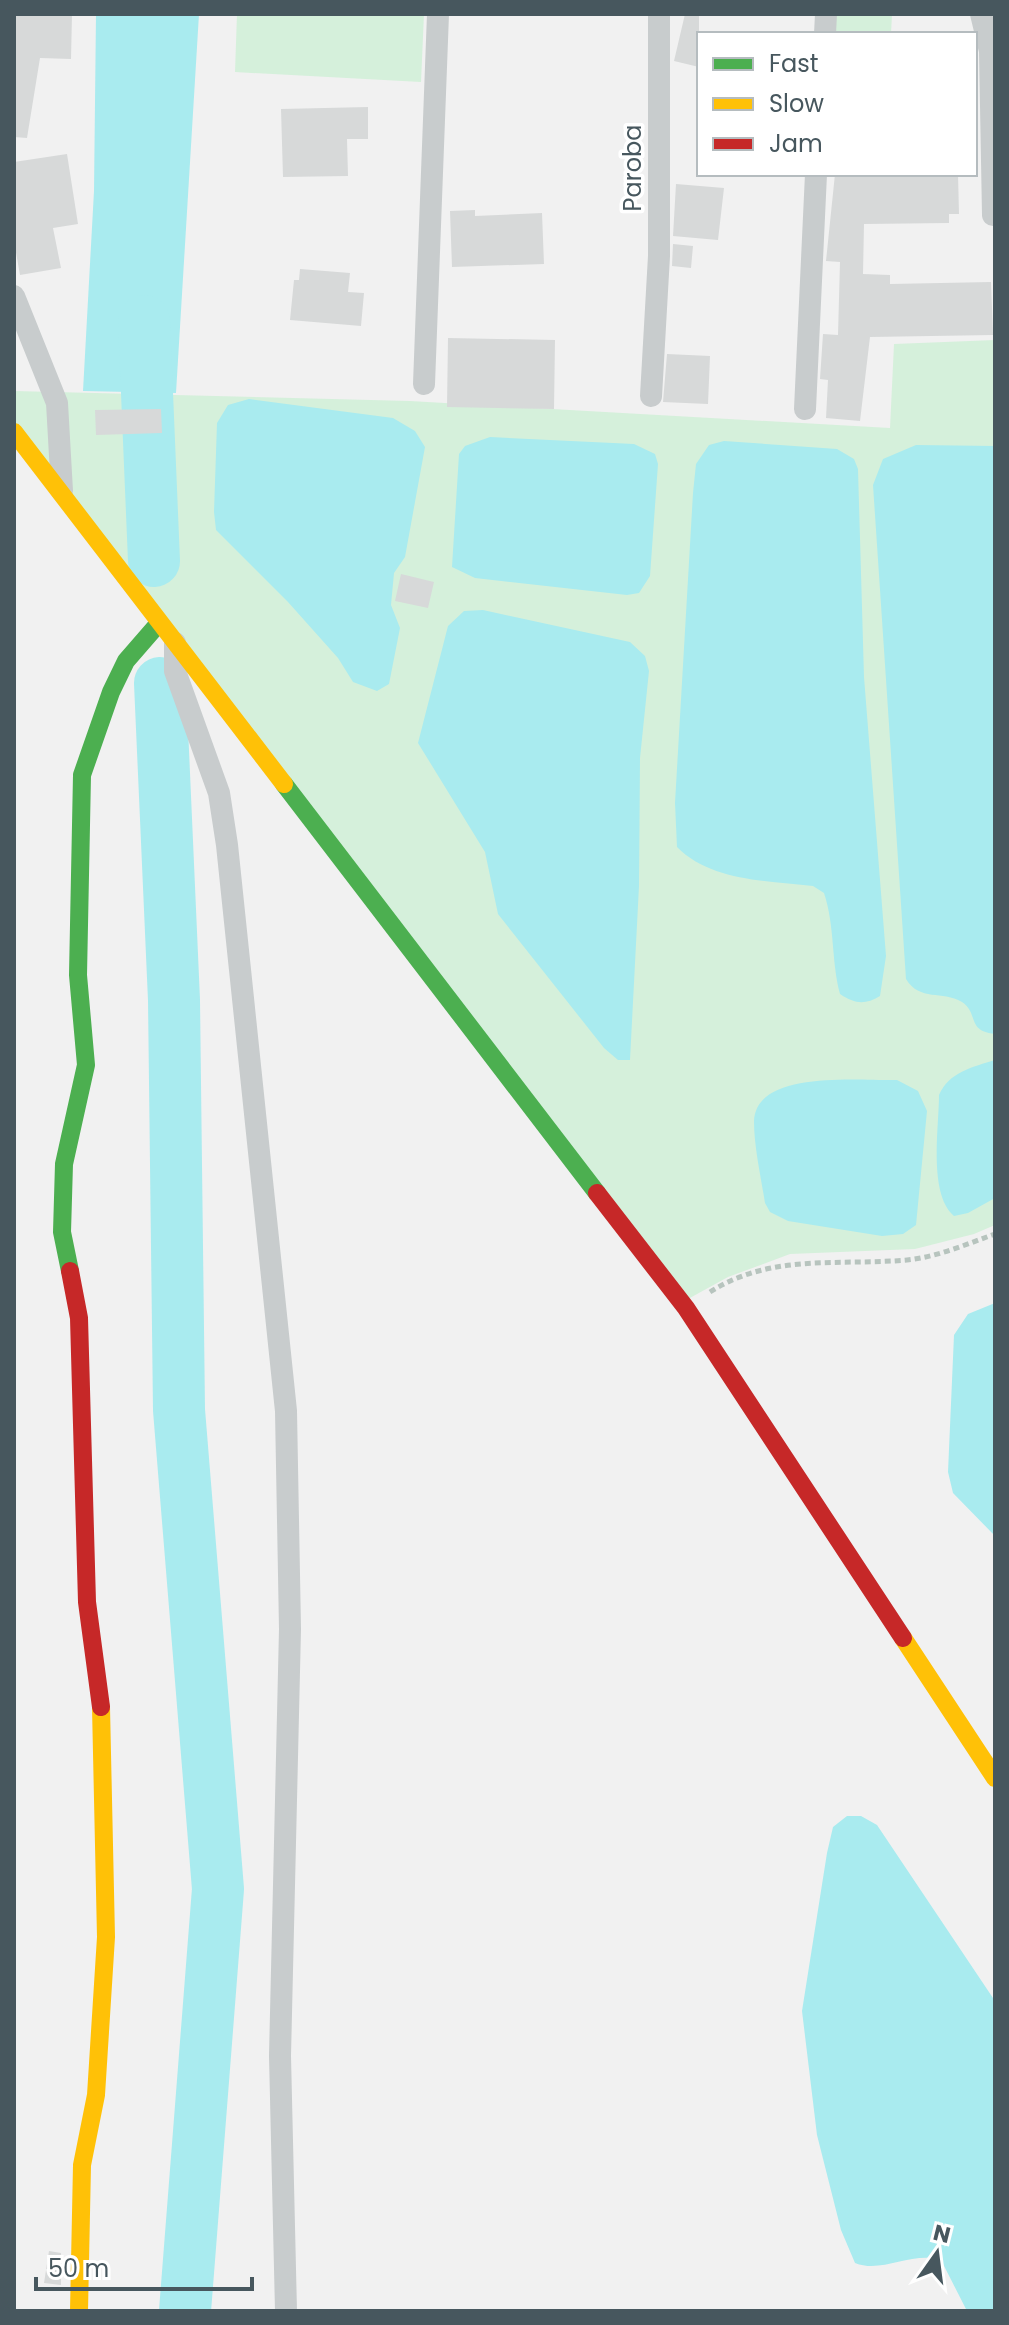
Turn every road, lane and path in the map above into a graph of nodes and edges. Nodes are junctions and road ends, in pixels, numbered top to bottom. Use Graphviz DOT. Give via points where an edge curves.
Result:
graph roads {
  1 [pos="438,14"];
  2 [pos="659,14"];
  3 [pos="981,14"];
  4 [pos="816,176"];
  5 [pos="993,215"];
  6 [pos="14,296"];
  7 [pos="424,384"];
  8 [pos="651,396"];
  9 [pos="805,409"];
  10 [pos="14,432"];
  11 [pos="62,491"];
  12 [pos="159,623"];
  13 [pos="175,643"];
  14 [pos="995,1234"];
  15 [pos="686,1308"];
  16 [pos="995,1778"];
  17 [pos="79,2311"];
  18 [pos="286,2311"];
  1 -- 7 [label="street"];
  2 -- 8 [label="street, Paroba" via="659,256"];
  3 -- 5 [label="street" via="990,51"];
  4 -- 9 [label="street"];
  6 -- 11 [label="street" via="57,403"];
  10 -- 11 [label="street"];
  11 -- 12 [label="street"];
  12 -- 13 [label="street"];
  12 -- 17 [label="street" via="126,661 111,692 82,775 80,808 78,975 86,1065 64,1164 62,1232 79,1318 87,1602 101,1709 106,1937 96,2095 82,2165"];
  13 -- 15 [label="street"];
  13 -- 18 [label="street" via="175,671 219,793 227,845 286,1411 290,1629 280,2056"];
  14 -- 15 [label="path" via="909,1260 755,1269"];
  15 -- 16 [label="street"];
}
